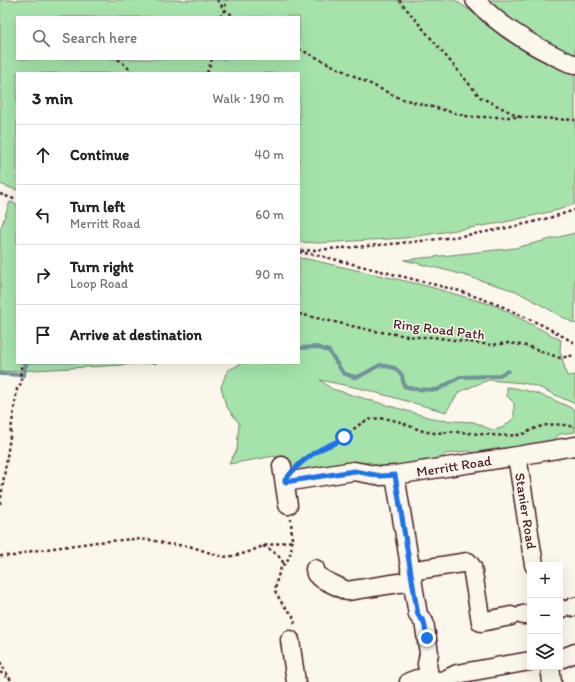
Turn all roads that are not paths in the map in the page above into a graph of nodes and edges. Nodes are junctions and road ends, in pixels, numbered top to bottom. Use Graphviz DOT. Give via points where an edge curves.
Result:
graph roads {
  1 [pos="475,0"];
  2 [pos="575,64"];
  3 [pos="575,446"];
  4 [pos="517,456"];
  5 [pos="395,475"];
  6 [pos="288,505"];
  7 [pos="534,562"];
  8 [pos="315,569"];
  9 [pos="411,576"];
  10 [pos="521,615"];
  11 [pos="291,645"];
  12 [pos="575,653"];
  13 [pos="563,658"];
  14 [pos="527,662"];
  15 [pos="550,670"];
  16 [pos="430,681"];
  17 [pos="296,682"];
  18 [pos="409,682"];
  19 [pos="552,682"];
  1 -- 2 [label="street" via="483,9 530,43"];
  3 -- 4 [label="street, Merritt Road"];
  4 -- 5 [label="street, Merritt Road"];
  4 -- 7 [label="street, Stanier Road"];
  5 -- 6 [label="street, Merritt Road" via="381,476 354,471 284,476"];
  5 -- 9 [label="street"];
  8 -- 9 [label="street" via="316,574 324,580 347,591"];
  9 -- 10 [label="street" via="468,562 472,567 481,622"];
  9 -- 16 [label="street" via="418,615 424,622"];
  11 -- 17 [label="street"];
  12 -- 13 [label="street"];
  14 -- 16 [label="street" via="457,674 443,681"];
  15 -- 19 [label="street"];
  16 -- 18 [label="street" via="418,679"];
}
